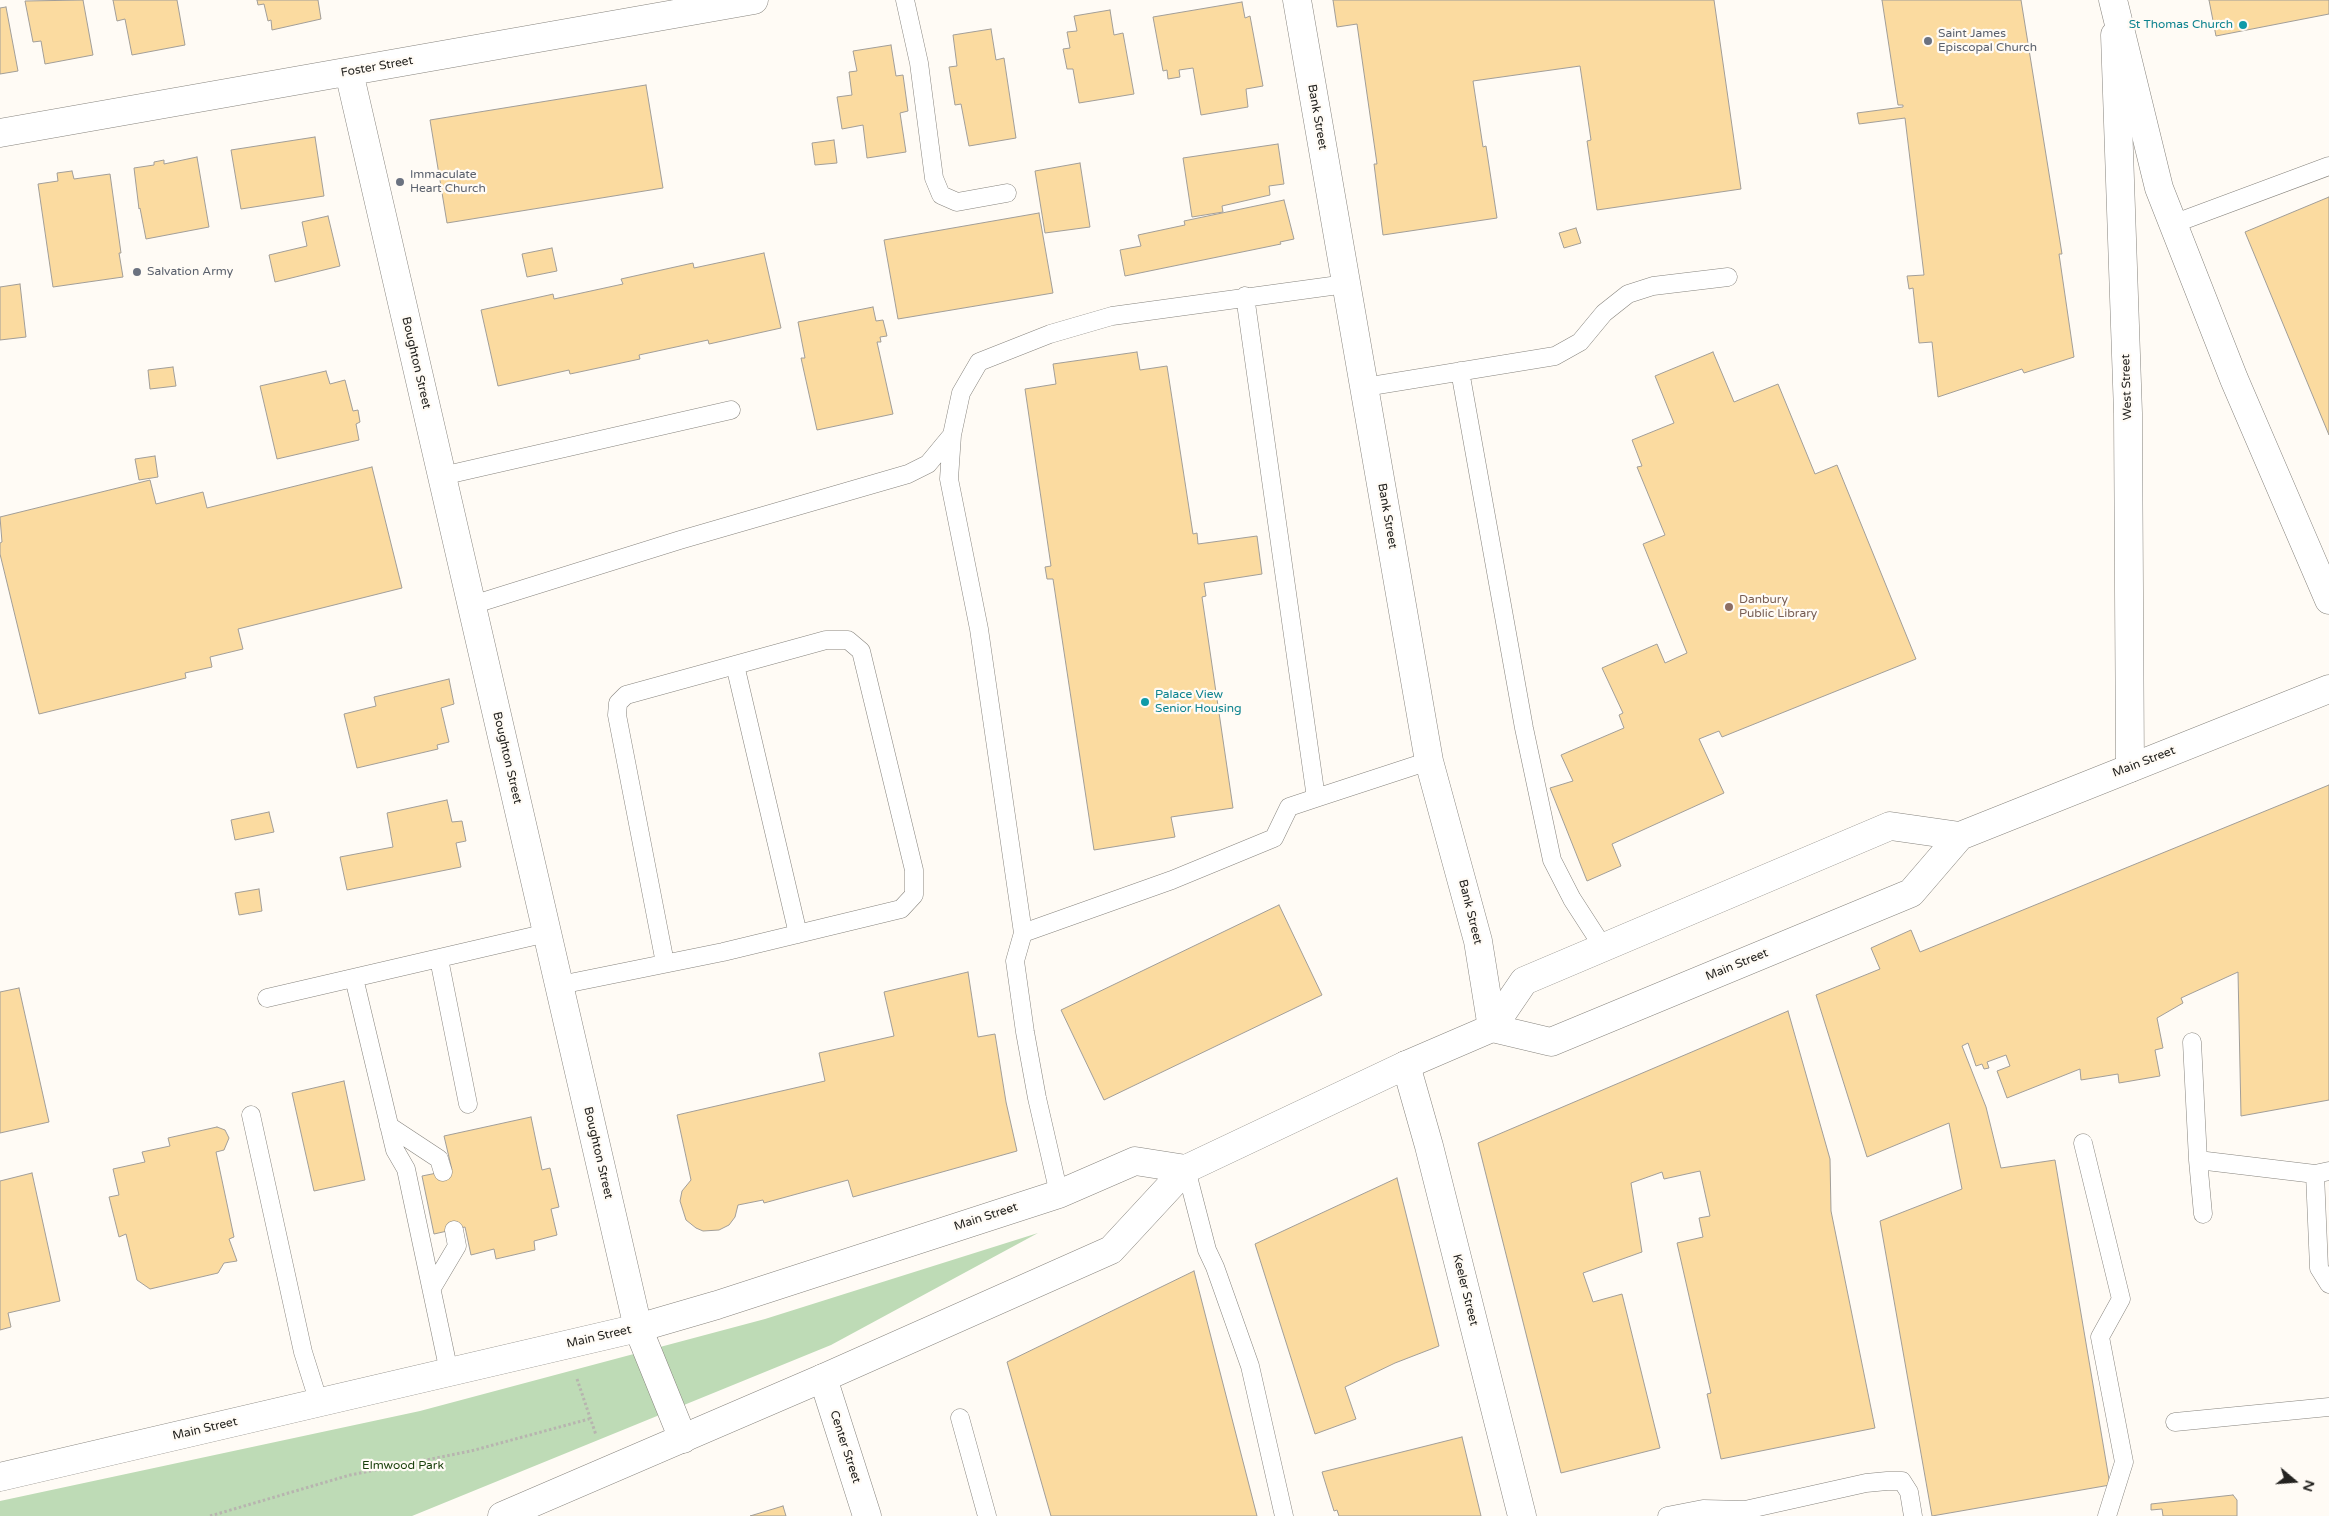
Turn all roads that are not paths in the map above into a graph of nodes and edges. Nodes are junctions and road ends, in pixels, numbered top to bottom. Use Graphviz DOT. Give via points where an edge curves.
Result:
graph roads {
  1 [pos="754,0"];
  2 [pos="905,0"];
  3 [pos="1297,0"];
  4 [pos="2114,3"];
  5 [pos="350,72"];
  6 [pos="0,133"];
  7 [pos="2329,166"];
  8 [pos="1007,193"];
  9 [pos="2173,224"];
  10 [pos="1728,277"];
  11 [pos="1346,284"];
  12 [pos="1245,296"];
  13 [pos="1460,371"];
  14 [pos="1364,387"];
  15 [pos="731,410"];
  16 [pos="952,436"];
  17 [pos="442,476"];
  18 [pos="2329,600"];
  19 [pos="472,605"];
  20 [pos="735,665"];
  21 [pos="2329,689"];
  22 [pos="1429,760"];
  23 [pos="2130,768"];
  24 [pos="1316,798"];
  25 [pos="1960,836"];
  26 [pos="548,933"];
  27 [pos="1023,933"];
  28 [pos="798,934"];
  29 [pos="1602,947"];
  30 [pos="439,959"];
  31 [pos="665,964"];
  32 [pos="354,978"];
  33 [pos="560,985"];
  34 [pos="267,998"];
  35 [pos="1492,1028"];
  36 [pos="2192,1042"];
  37 [pos="1406,1065"];
  38 [pos="468,1104"];
  39 [pos="251,1115"];
  40 [pos="389,1126"];
  41 [pos="2083,1144"];
  42 [pos="2198,1160"];
  43 [pos="1186,1169"];
  44 [pos="442,1172"];
  45 [pos="2322,1172"];
  46 [pos="1059,1194"];
  47 [pos="2203,1214"];
  48 [pos="454,1230"];
  49 [pos="2329,1284"];
  50 [pos="432,1288"];
  51 [pos="638,1328"];
  52 [pos="449,1372"];
  53 [pos="823,1378"];
  54 [pos="319,1403"];
  55 [pos="2329,1407"];
  56 [pos="960,1418"];
  57 [pos="2176,1422"];
  58 [pos="683,1439"];
  59 [pos="0,1477"];
  60 [pos="502,1516"];
  61 [pos="867,1516"];
  62 [pos="987,1516"];
  63 [pos="1284,1516"];
  64 [pos="1522,1516"];
  65 [pos="1667,1516"];
  66 [pos="1913,1516"];
  67 [pos="2107,1516"];
  1 -- 5 [label="street, Foster Street"];
  2 -- 8 [label="lane" via="919,63 934,178 941,195 957,202"];
  3 -- 11 [label="street, Bank Street"];
  4 -- 9 [label="street, West Street" via="2159,188"];
  4 -- 23 [label="street, West Street" via="2128,413"];
  5 -- 6 [label="street, Foster Street"];
  5 -- 17 [label="street, Boughton Street"];
  7 -- 9 [label="lane"];
  9 -- 18 [label="street, West Street" via="2234,379"];
  10 -- 13 [label="lane" via="1653,286 1628,294 1604,313 1580,342 1555,356"];
  11 -- 12 [label="lane"];
  11 -- 14 [label="street, Bank Street"];
  12 -- 16 [label="lane" via="1112,316 1050,334 979,362 961,393"];
  12 -- 24 [label="lane"];
  13 -- 14 [label="lane"];
  13 -- 29 [label="lane" via="1524,728 1552,860 1572,900"];
  14 -- 22 [label="street, Bank Street"];
  15 -- 17 [label="lane"];
  16 -- 19 [label="lane" via="928,464 908,474"];
  16 -- 27 [label="lane" via="949,479 979,629"];
  17 -- 19 [label="street, Boughton Street"];
  19 -- 26 [label="street, Boughton Street"];
  20 -- 28 [label="lane"];
  20 -- 28 [label="lane" via="826,640 848,640 861,651 914,870 914,895 901,909"];
  20 -- 31 [label="lane" via="626,695 618,704 617,715"];
  21 -- 23 [label="street, Main Street"];
  22 -- 24 [label="lane"];
  22 -- 35 [label="street, Bank Street" via="1478,941"];
  23 -- 25 [label="street, Main Street"];
  24 -- 27 [label="lane" via="1289,807 1274,838 1172,880"];
  25 -- 29 [label="street, Main Street" via="1890,826"];
  25 -- 35 [label="street, Main Street" via="1912,893 1551,1042"];
  26 -- 30 [label="lane"];
  26 -- 33 [label="street, Boughton Street"];
  27 -- 46 [label="lane" via="1015,961 1026,1041"];
  28 -- 31 [label="lane"];
  29 -- 35 [label="street, Main Street" via="1524,981"];
  30 -- 32 [label="lane"];
  30 -- 38 [label="lane"];
  31 -- 33 [label="lane"];
  32 -- 34 [label="lane"];
  32 -- 40 [label="lane"];
  33 -- 51 [label="street, Boughton Street"];
  35 -- 37 [label="street"];
  36 -- 42 [label="lane"];
  37 -- 43 [label="street"];
  37 -- 64 [label="street, Keeler Street"];
  39 -- 54 [label="lane" via="303,1352"];
  40 -- 44 [label="lane" via="439,1159"];
  40 -- 50 [label="lane" via="395,1150 406,1169"];
  41 -- 67 [label="lane" via="2121,1299 2100,1337 2124,1462"];
  42 -- 45 [label="lane"];
  42 -- 47 [label="lane"];
  43 -- 46 [label="street, Main Street" via="1135,1161"];
  43 -- 53 [label="street" via="1111,1250"];
  43 -- 63 [label="lane" via="1207,1250 1250,1366"];
  45 -- 49 [label="lane" via="2319,1268"];
  46 -- 51 [label="street, Main Street"];
  48 -- 50 [label="lane" via="457,1246"];
  50 -- 52 [label="lane"];
  51 -- 52 [label="street, Main Street"];
  51 -- 58 [label="street, Boughton Street"];
  52 -- 54 [label="street, Main Street"];
  53 -- 58 [label="street"];
  53 -- 61 [label="street, Center Street"];
  54 -- 59 [label="street, Main Street"];
  55 -- 57 [label="lane"];
  56 -- 62 [label="lane"];
  58 -- 60 [label="street"];
  65 -- 66 [label="lane" via="1703,1509 1745,1510 1887,1481 1902,1482 1909,1492"];
}
